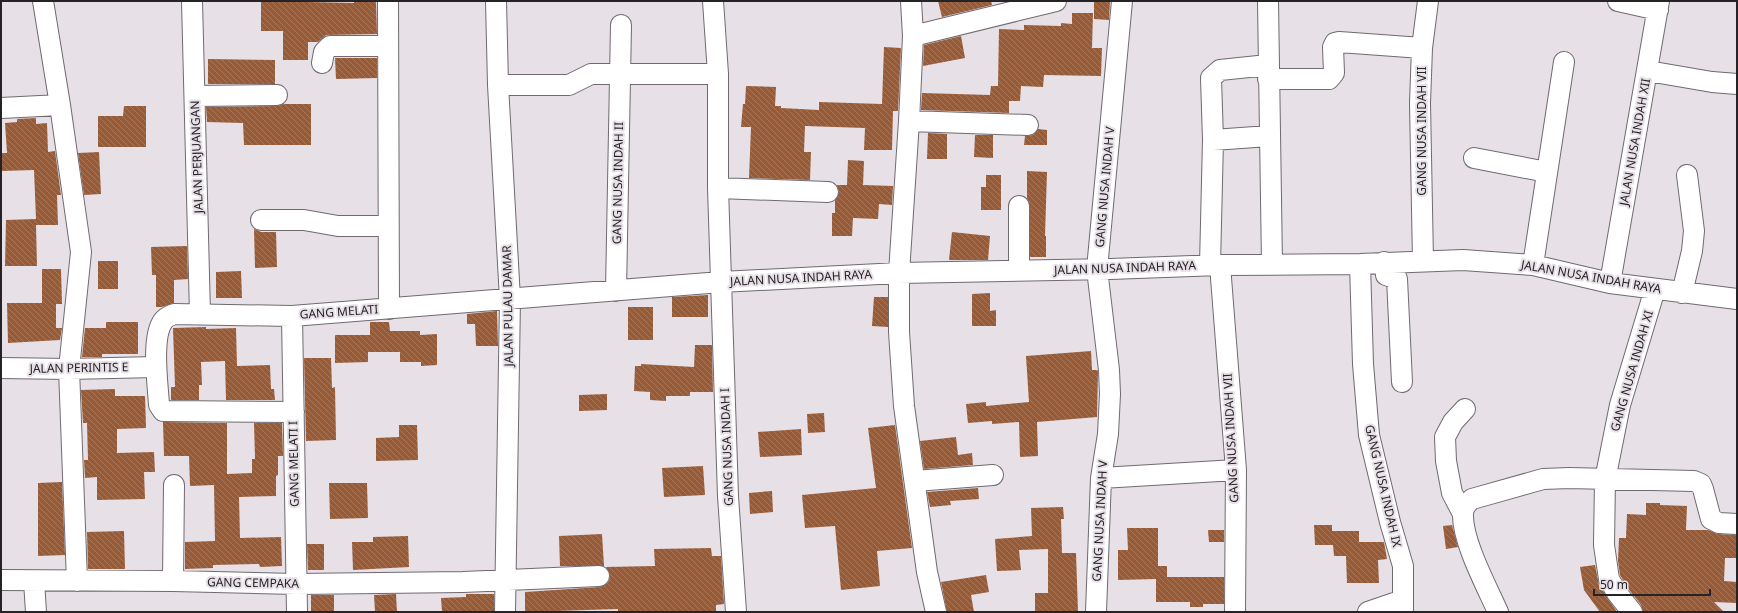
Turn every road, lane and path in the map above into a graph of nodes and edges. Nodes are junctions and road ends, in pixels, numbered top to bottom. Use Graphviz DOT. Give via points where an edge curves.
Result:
graph roads {
  1 [pos="43,1"];
  2 [pos="192,1"];
  3 [pos="388,1"];
  4 [pos="496,1"];
  5 [pos="714,1"];
  6 [pos="911,1"];
  7 [pos="1056,1"];
  8 [pos="1122,1"];
  9 [pos="1268,1"];
  10 [pos="1428,1"];
  11 [pos="1618,1"];
  12 [pos="1659,6"];
  13 [pos="621,25"];
  14 [pos="913,36"];
  15 [pos="388,46"];
  16 [pos="1422,48"];
  17 [pos="1564,62"];
  18 [pos="322,63"];
  19 [pos="1648,71"];
  20 [pos="1268,72"];
  21 [pos="621,74"];
  22 [pos="718,74"];
  23 [pos="1737,84"];
  24 [pos="498,85"];
  25 [pos="277,95"];
  26 [pos="195,96"];
  27 [pos="60,105"];
  28 [pos="1,108"];
  29 [pos="909,122"];
  30 [pos="1028,126"];
  31 [pos="1269,136"];
  32 [pos="1213,140"];
  33 [pos="1474,158"];
  34 [pos="1547,172"];
  35 [pos="1687,175"];
  36 [pos="718,188"];
  37 [pos="828,192"];
  38 [pos="1019,206"];
  39 [pos="261,220"];
  40 [pos="388,226"];
  41 [pos="1423,261"];
  42 [pos="1384,262"];
  43 [pos="1272,264"];
  44 [pos="1360,264"];
  45 [pos="1215,265"];
  46 [pos="1534,265"];
  47 [pos="1097,269"];
  48 [pos="1019,270"];
  49 [pos="899,273"];
  50 [pos="721,282"];
  51 [pos="1610,282"];
  52 [pos="1655,289"];
  53 [pos="616,291"];
  54 [pos="1682,293"];
  55 [pos="510,299"];
  56 [pos="1737,299"];
  57 [pos="389,308"];
  58 [pos="200,314"];
  59 [pos="292,316"];
  60 [pos="156,367"];
  61 [pos="1,368"];
  62 [pos="69,369"];
  63 [pos="1402,382"];
  64 [pos="1465,409"];
  65 [pos="294,412"];
  66 [pos="1236,470"];
  67 [pos="993,475"];
  68 [pos="1101,478"];
  69 [pos="1605,480"];
  70 [pos="915,481"];
  71 [pos="174,486"];
  72 [pos="1463,514"];
  73 [pos="1737,524"];
  74 [pos="599,576"];
  75 [pos="1,580"];
  76 [pos="505,580"];
  77 [pos="34,581"];
  78 [pos="77,581"];
  79 [pos="173,581"];
  80 [pos="296,584"];
  81 [pos="1403,606"];
  82 [pos="36,612"];
  83 [pos="297,612"];
  84 [pos="505,612"];
  85 [pos="736,612"];
  86 [pos="936,612"];
  87 [pos="1096,612"];
  88 [pos="1235,612"];
  89 [pos="1368,612"];
  90 [pos="1498,612"];
  91 [pos="1632,612"];
  1 -- 27 [label="street"];
  2 -- 26 [label="street, JALAN PERJUANGAN"];
  3 -- 15 [label="street"];
  4 -- 24 [label="street, JALAN PULAU DAMAR"];
  5 -- 22 [label="street, GANG NUSA INDAH I"];
  6 -- 14 [label="street"];
  7 -- 14 [label="street"];
  8 -- 47 [label="street, GANG NUSA INDAH V"];
  9 -- 20 [label="street"];
  10 -- 16 [label="street, GANG NUSA INDAH VII"];
  11 -- 12 [label="street"];
  12 -- 19 [label="street, JALAN NUSA INDAH XII"];
  13 -- 21 [label="street, GANG NUSA INDAH II"];
  14 -- 29 [label="street"];
  15 -- 18 [label="street" via="330,46 324,52"];
  15 -- 40 [label="street"];
  16 -- 20 [label="street" via="1339,42 1333,47 1334,73 1329,79"];
  16 -- 41 [label="street, GANG NUSA INDAH VII" via="1420,103"];
  17 -- 34 [label="street"];
  19 -- 23 [label="street"];
  19 -- 51 [label="street, JALAN NUSA INDAH XII"];
  20 -- 31 [label="street"];
  20 -- 32 [label="street, GANG NUSA INDAH VII" via="1220,70 1211,78"];
  21 -- 22 [label="street"];
  21 -- 24 [label="street" via="591,74 568,85"];
  21 -- 53 [label="street, GANG NUSA INDAH II"];
  22 -- 36 [label="street, GANG NUSA INDAH I"];
  24 -- 55 [label="street, JALAN PULAU DAMAR"];
  25 -- 26 [label="street"];
  26 -- 58 [label="street, JALAN PERJUANGAN"];
  27 -- 28 [label="street"];
  27 -- 62 [label="street" via="80,252"];
  29 -- 30 [label="street"];
  29 -- 49 [label="street"];
  31 -- 32 [label="street"];
  31 -- 43 [label="street"];
  32 -- 45 [label="street, GANG NUSA INDAH VII"];
  33 -- 34 [label="street"];
  34 -- 46 [label="street"];
  35 -- 54 [label="street" via="1694,231"];
  36 -- 37 [label="street"];
  36 -- 50 [label="street, GANG NUSA INDAH I"];
  38 -- 48 [label="street"];
  39 -- 40 [label="street" via="304,220 338,226"];
  40 -- 57 [label="street"];
  41 -- 42 [label="street, JALAN NUSA INDAH RAYA"];
  41 -- 46 [label="street, JALAN NUSA INDAH RAYA" via="1463,260"];
  42 -- 44 [label="street, JALAN NUSA INDAH RAYA"];
  42 -- 63 [label="street" via="1386,275 1397,279"];
  43 -- 44 [label="street, JALAN NUSA INDAH RAYA"];
  43 -- 45 [label="street, JALAN NUSA INDAH RAYA"];
  44 -- 81 [label="street, GANG NUSA INDAH IX" via="1363,364 1369,435 1403,566"];
  45 -- 47 [label="street, JALAN NUSA INDAH RAYA"];
  45 -- 66 [label="street, GANG NUSA INDAH VII"];
  46 -- 51 [label="street, JALAN NUSA INDAH RAYA"];
  47 -- 48 [label="street, JALAN NUSA INDAH RAYA"];
  47 -- 68 [label="street, GANG NUSA INDAH V" via="1109,370 1108,434"];
  48 -- 49 [label="street, JALAN NUSA INDAH RAYA"];
  49 -- 50 [label="street, JALAN NUSA INDAH RAYA"];
  49 -- 70 [label="street" via="899,332 904,406"];
  50 -- 53 [label="street, JALAN NUSA INDAH RAYA"];
  50 -- 85 [label="street, GANG NUSA INDAH I" via="728,496"];
  51 -- 52 [label="street, JALAN NUSA INDAH RAYA"];
  52 -- 54 [label="street, JALAN NUSA INDAH RAYA"];
  52 -- 69 [label="street, GANG NUSA INDAH XI" via="1620,404"];
  53 -- 55 [label="street, JALAN NUSA INDAH RAYA"];
  54 -- 56 [label="street, JALAN NUSA INDAH RAYA"];
  55 -- 57 [label="street, GANG MELATI"];
  55 -- 76 [label="street, JALAN PULAU DAMAR"];
  57 -- 59 [label="street, GANG MELATI"];
  58 -- 59 [label="street, GANG MELATI"];
  58 -- 60 [label="street, GANG MELATI" via="174,314 162,322"];
  59 -- 65 [label="street, GANG MELATI I"];
  60 -- 62 [label="street, JALAN PERINTIS E"];
  60 -- 65 [label="street" via="160,405 163,411"];
  61 -- 62 [label="street, JALAN PERINTIS E"];
  62 -- 78 [label="street"];
  64 -- 72 [label="street" via="1453,422 1445,437 1452,493"];
  65 -- 80 [label="street, GANG MELATI I"];
  66 -- 68 [label="street"];
  66 -- 88 [label="street, GANG NUSA INDAH VII"];
  67 -- 70 [label="street"];
  68 -- 87 [label="street, GANG NUSA INDAH V"];
  69 -- 72 [label="street" via="1543,479 1472,498 1465,505"];
  69 -- 73 [label="street" via="1694,481 1702,484 1711,519 1719,523"];
  69 -- 91 [label="street, GANG NUSA INDAH XI" via="1604,545 1609,579"];
  70 -- 86 [label="street"];
  71 -- 79 [label="street"];
  72 -- 90 [label="street" via="1470,546"];
  74 -- 76 [label="street, GANG CEMPAKA"];
  75 -- 77 [label="street, GANG CEMPAKA"];
  76 -- 80 [label="street, GANG CEMPAKA"];
  76 -- 84 [label="street, JALAN PULAU DAMAR"];
  77 -- 78 [label="street, GANG CEMPAKA"];
  77 -- 82 [label="street"];
  78 -- 79 [label="street, GANG CEMPAKA"];
  79 -- 80 [label="street, GANG CEMPAKA"];
  80 -- 83 [label="street, GANG MELATI I"];
  81 -- 89 [label="street"];
}
